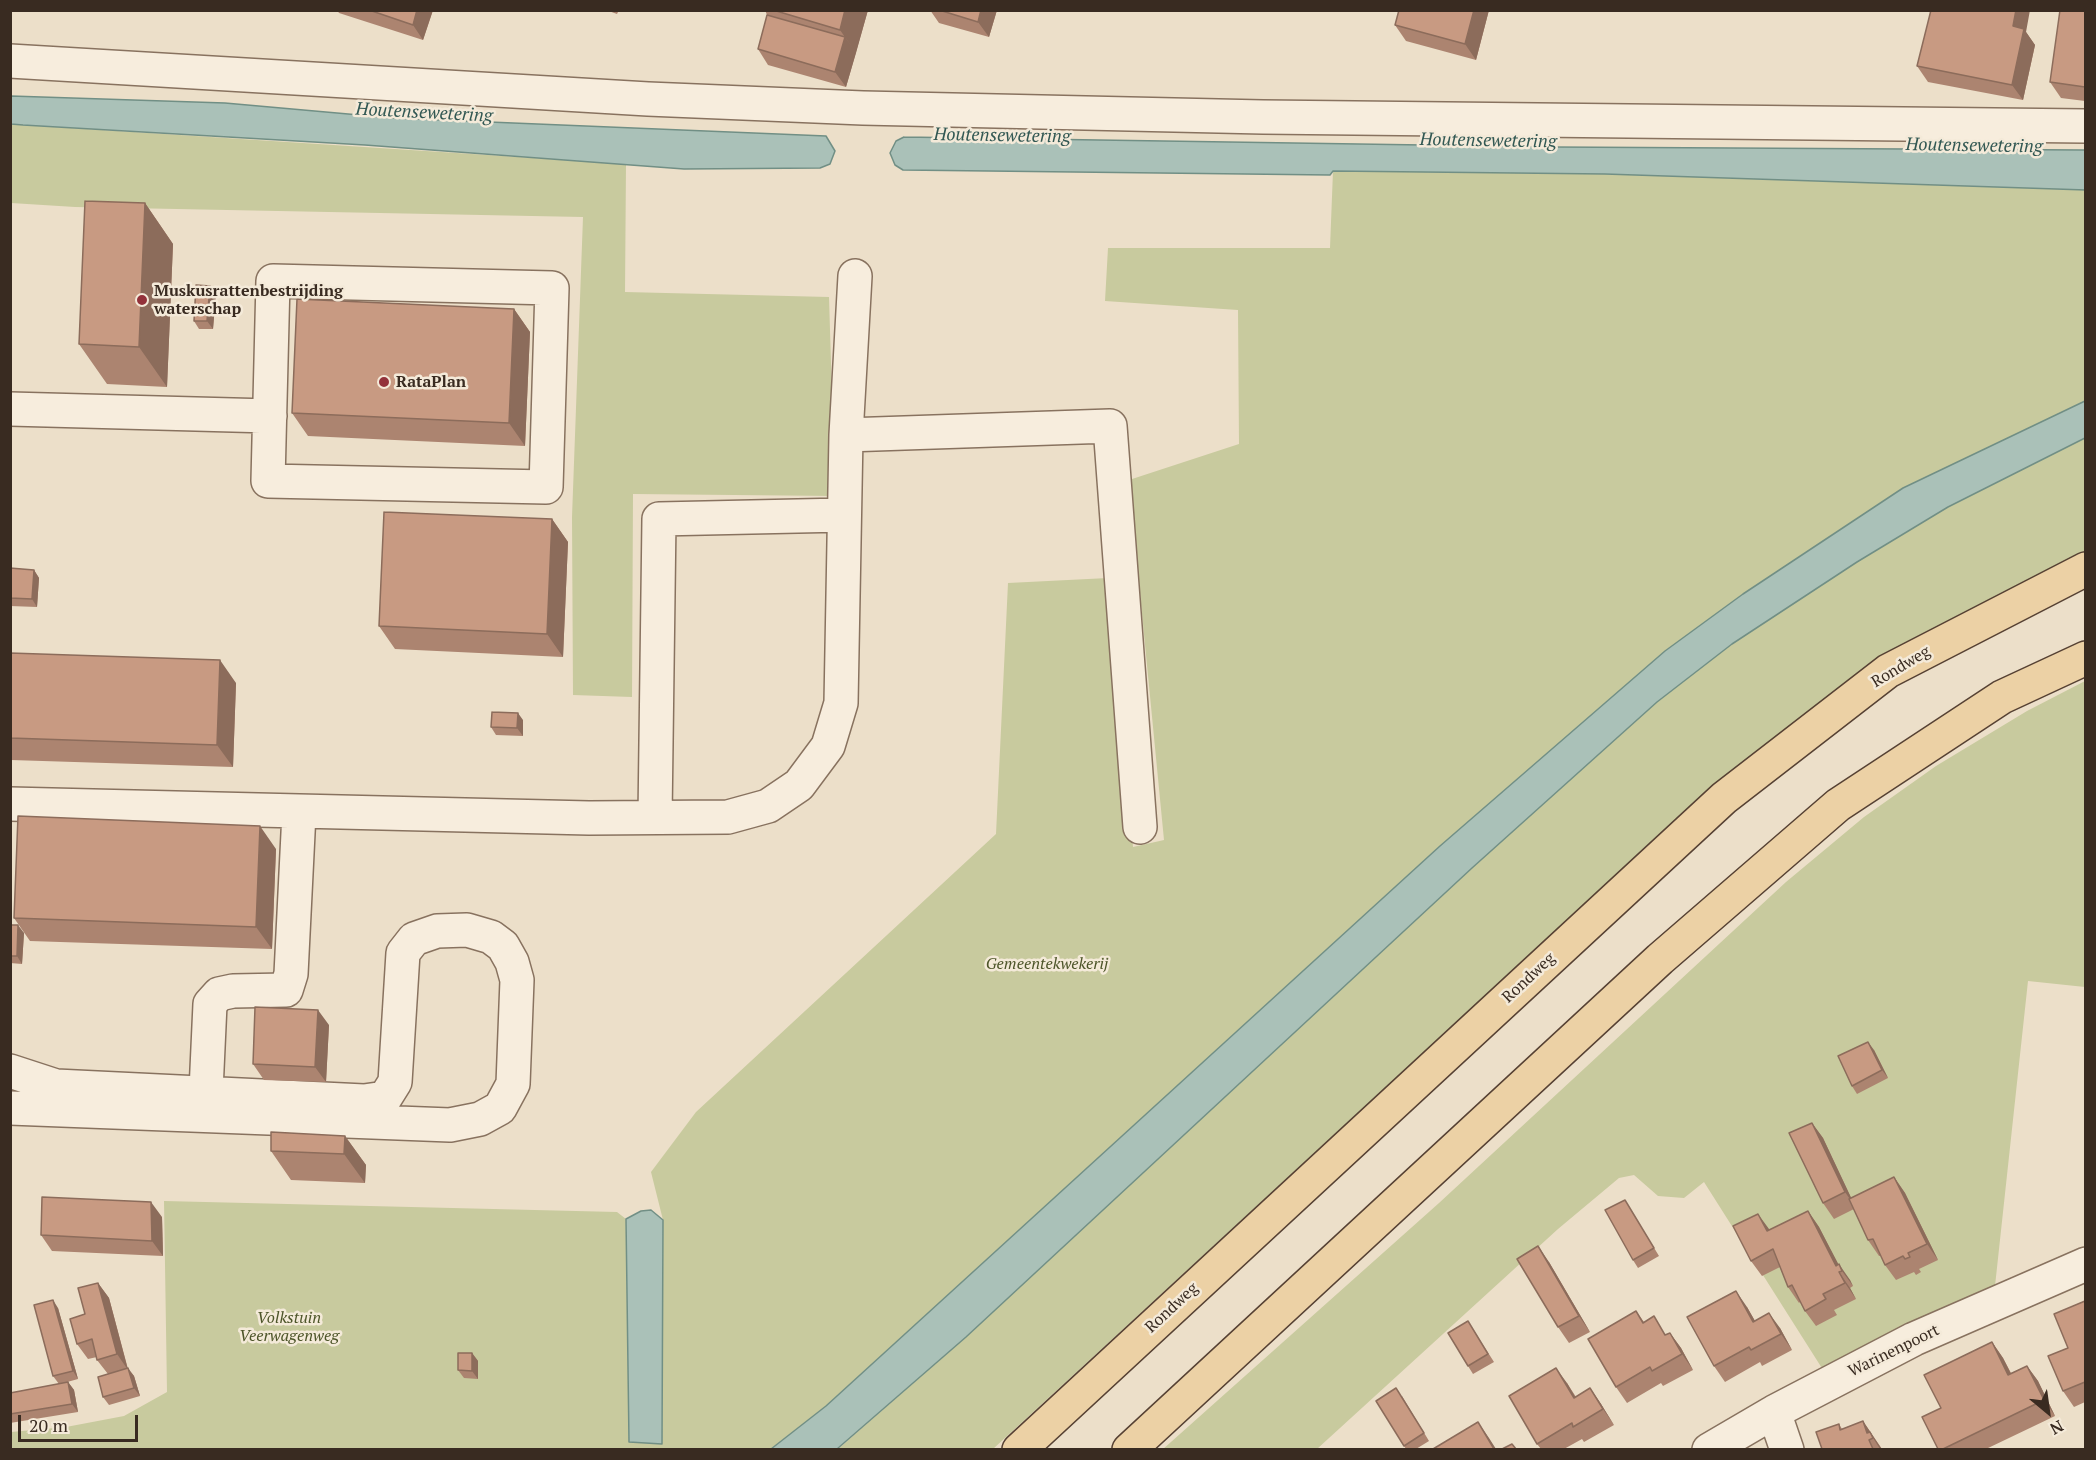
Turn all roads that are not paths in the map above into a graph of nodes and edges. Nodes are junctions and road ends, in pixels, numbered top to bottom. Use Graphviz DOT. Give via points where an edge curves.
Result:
graph roads {
  1 [pos="10,61"];
  2 [pos="2085,126"];
  3 [pos="855,276"];
  4 [pos="10,409"];
  5 [pos="270,416"];
  6 [pos="846,435"];
  7 [pos="844,515"];
  8 [pos="2085,569"];
  9 [pos="2085,658"];
  10 [pos="10,804"];
  11 [pos="299,813"];
  12 [pos="655,817"];
  13 [pos="1140,827"];
  14 [pos="10,1071"];
  15 [pos="206,1091"];
  16 [pos="10,1108"];
  17 [pos="2085,1263"];
  18 [pos="1774,1412"];
  19 [pos="1019,1449"];
  20 [pos="1129,1449"];
  21 [pos="1709,1449"];
  22 [pos="1787,1449"];
  1 -- 2 [label="street" via="863,108 1319,118"];
  3 -- 6 [label="street"];
  4 -- 5 [label="street"];
  5 -- 5 [label="street" via="268,481 546,487 552,288 273,281"];
  6 -- 7 [label="street"];
  6 -- 13 [label="street" via="1110,426"];
  7 -- 12 [label="street" via="841,703 828,746 799,785 768,806 728,817"];
  7 -- 12 [label="street" via="659,519"];
  8 -- 19 [label="main road, Rondweg" via="1888,671 1724,798"];
  9 -- 20 [label="main road" via="2002,697 1838,805 1660,959"];
  10 -- 11 [label="street"];
  11 -- 12 [label="street"];
  11 -- 15 [label="street" via="291,974 286,990 233,991 219,994 210,1004"];
  14 -- 15 [label="street" via="56,1086"];
  15 -- 16 [label="street" via="364,1101 385,1098 395,1082 403,953 414,939 437,931 468,930 503,946 512,962 518,980 513,1084 500,1108 480,1119 450,1125"];
  17 -- 18 [label="street, Warinenpoort" via="1914,1339"];
  18 -- 21 [label="street, Warinenpoort"];
  18 -- 22 [label="street"];
}
